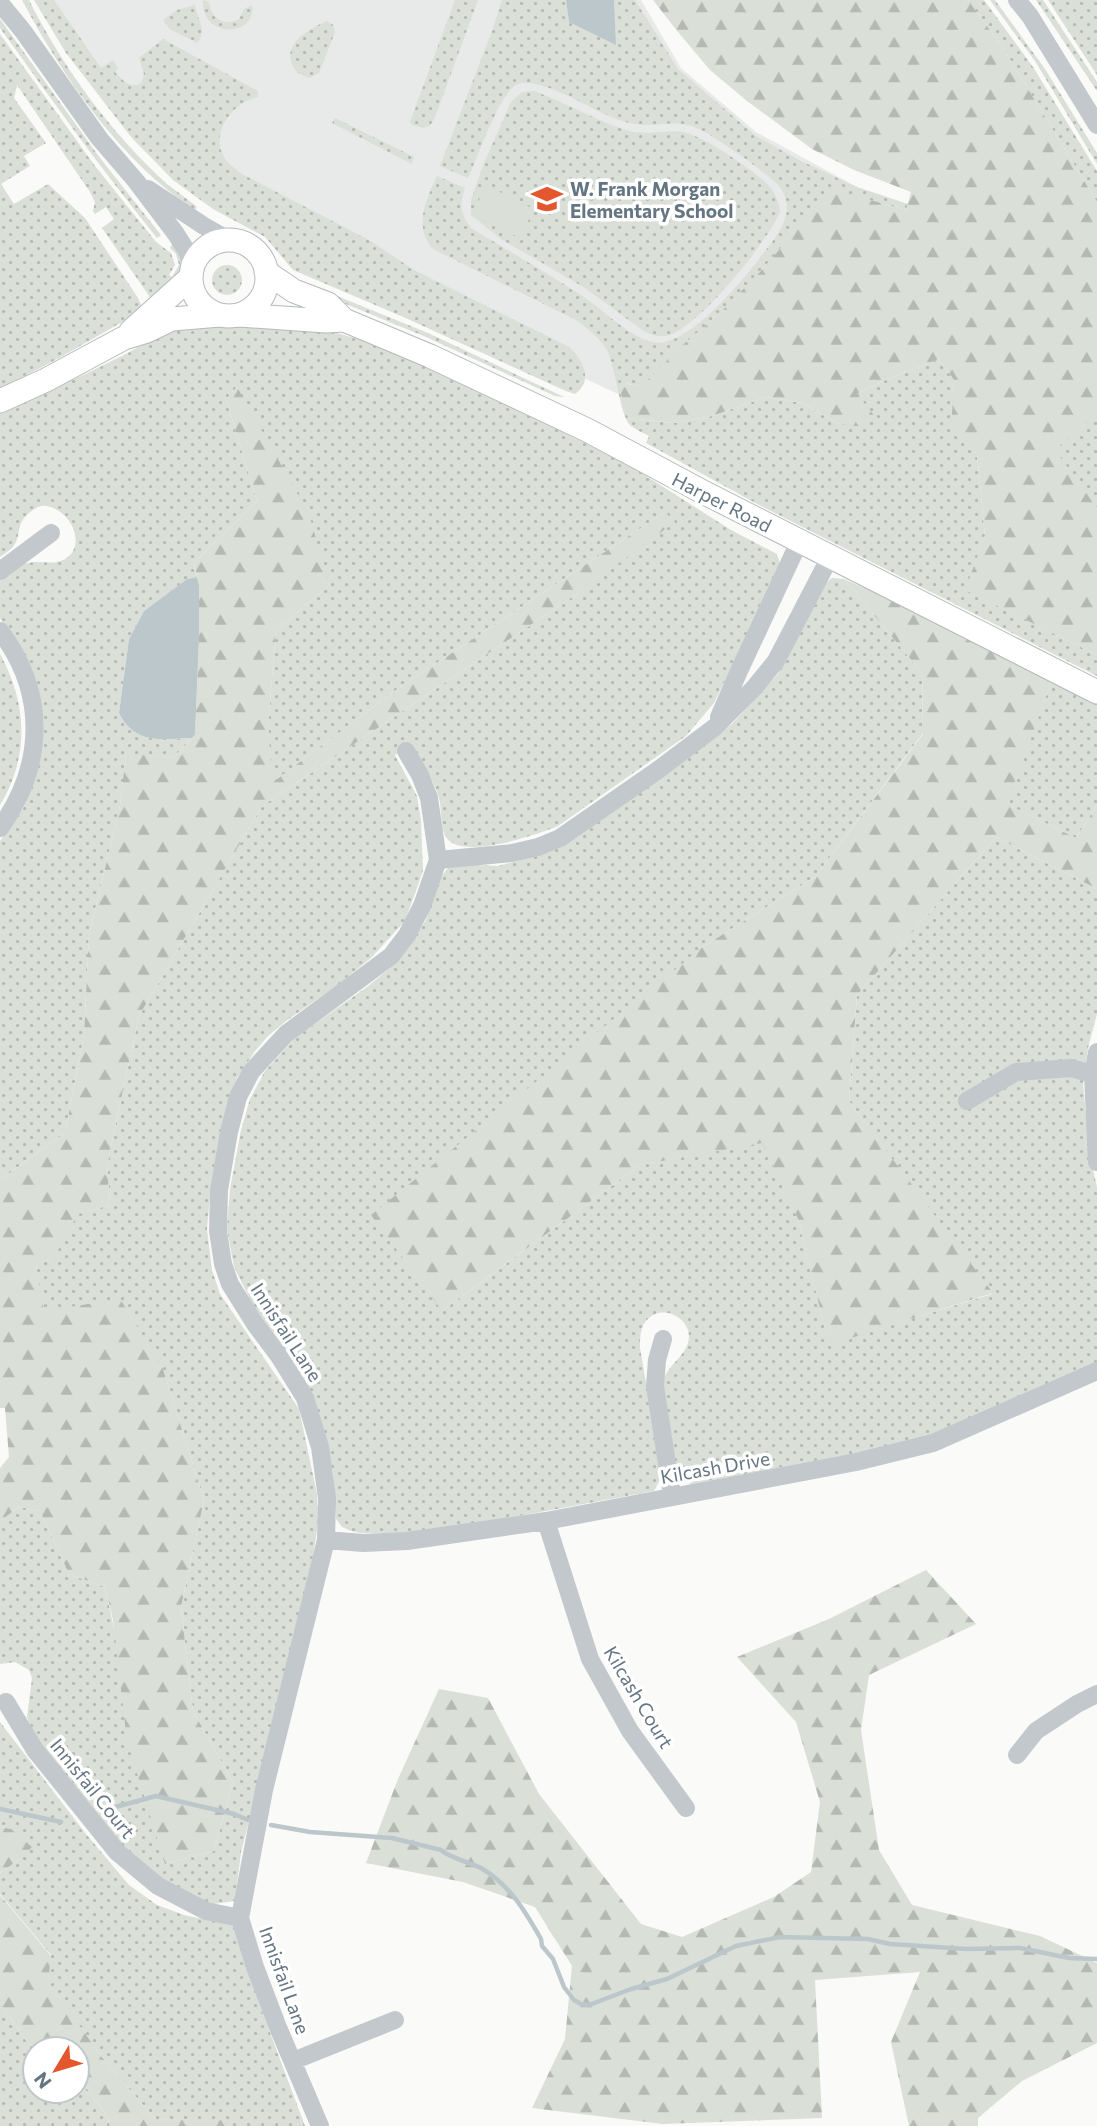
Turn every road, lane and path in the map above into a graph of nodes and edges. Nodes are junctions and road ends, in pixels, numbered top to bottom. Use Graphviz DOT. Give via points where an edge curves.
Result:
graph roads {
  1 [pos="14,0"];
  2 [pos="1017,0"];
  3 [pos="0,3"];
  4 [pos="23,31"];
  5 [pos="1097,125"];
  6 [pos="136,181"];
  7 [pos="229,240"];
  8 [pos="266,272"];
  9 [pos="191,273"];
  10 [pos="229,315"];
  11 [pos="344,320"];
  12 [pos="124,338"];
  13 [pos="0,401"];
  14 [pos="51,533"];
  15 [pos="799,542"];
  16 [pos="830,557"];
  17 [pos="0,571"];
  18 [pos="763,618"];
  19 [pos="0,631"];
  20 [pos="791,632"];
  21 [pos="1097,692"];
  22 [pos="715,727"];
  23 [pos="406,751"];
  24 [pos="0,828"];
  25 [pos="438,860"];
  26 [pos="1097,1052"];
  27 [pos="1093,1075"];
  28 [pos="967,1101"];
  29 [pos="1097,1162"];
  30 [pos="663,1339"];
  31 [pos="1097,1371"];
  32 [pos="672,1496"];
  33 [pos="546,1521"];
  34 [pos="326,1540"];
  35 [pos="1097,1694"];
  36 [pos="6,1702"];
  37 [pos="1017,1755"];
  38 [pos="686,1808"];
  39 [pos="240,1918"];
  40 [pos="395,2020"];
  41 [pos="293,2061"];
  42 [pos="320,2126"];
  1 -- 4 [label="street"];
  2 -- 5 [label="street"];
  3 -- 4 [label="street"];
  4 -- 6 [label="street" via="84,118"];
  6 -- 7 [label="street"];
  6 -- 9 [label="street" via="188,253"];
  7 -- 8 [label="main road" via="249,246"];
  7 -- 9 [label="main road" via="201,251"];
  8 -- 10 [label="main road" via="264,294 257,303"];
  8 -- 11 [label="main road, Harper Road" via="293,291 328,304"];
  9 -- 10 [label="main road" via="196,297 211,311"];
  9 -- 12 [label="main road, Harper Road"];
  10 -- 11 [label="main road, Harper Road"];
  10 -- 12 [label="main road, Harper Road" via="172,319"];
  11 -- 15 [label="main road, Harper Road" via="518,396"];
  12 -- 13 [label="main road, Harper Road"];
  14 -- 17 [label="street"];
  15 -- 16 [label="main road, Harper Road"];
  15 -- 18 [label="street"];
  16 -- 20 [label="street"];
  16 -- 21 [label="main road, Harper Road"];
  18 -- 20 [label="street"];
  18 -- 22 [label="street"];
  19 -- 24 [label="street" via="20,662 29,687 35,740 22,792"];
  20 -- 22 [label="street" via="776,661"];
  22 -- 25 [label="street" via="560,838 512,853"];
  23 -- 25 [label="street, Innisfail Lane" via="429,798"];
  25 -- 34 [label="street, Innisfail Lane" via="422,906 391,956 288,1033 251,1072 238,1097 219,1191 218,1231 230,1284 305,1398 317,1435 327,1498"];
  26 -- 27 [label="street"];
  27 -- 28 [label="street" via="1072,1068 1016,1072"];
  27 -- 29 [label="street"];
  30 -- 32 [label="street" via="655,1387"];
  31 -- 32 [label="street, Kilcash Drive" via="933,1443"];
  32 -- 33 [label="street, Kilcash Drive"];
  33 -- 34 [label="street, Kilcash Drive" via="407,1541"];
  33 -- 38 [label="street, Kilcash Court" via="590,1659 630,1731"];
  34 -- 39 [label="street, Innisfail Lane" via="264,1790"];
  35 -- 37 [label="street" via="1036,1731"];
  36 -- 39 [label="street, Innisfail Court" via="35,1750 117,1852 158,1886 206,1911"];
  39 -- 41 [label="street, Innisfail Lane"];
  40 -- 41 [label="street"];
  41 -- 42 [label="street, Innisfail Lane"];
}
